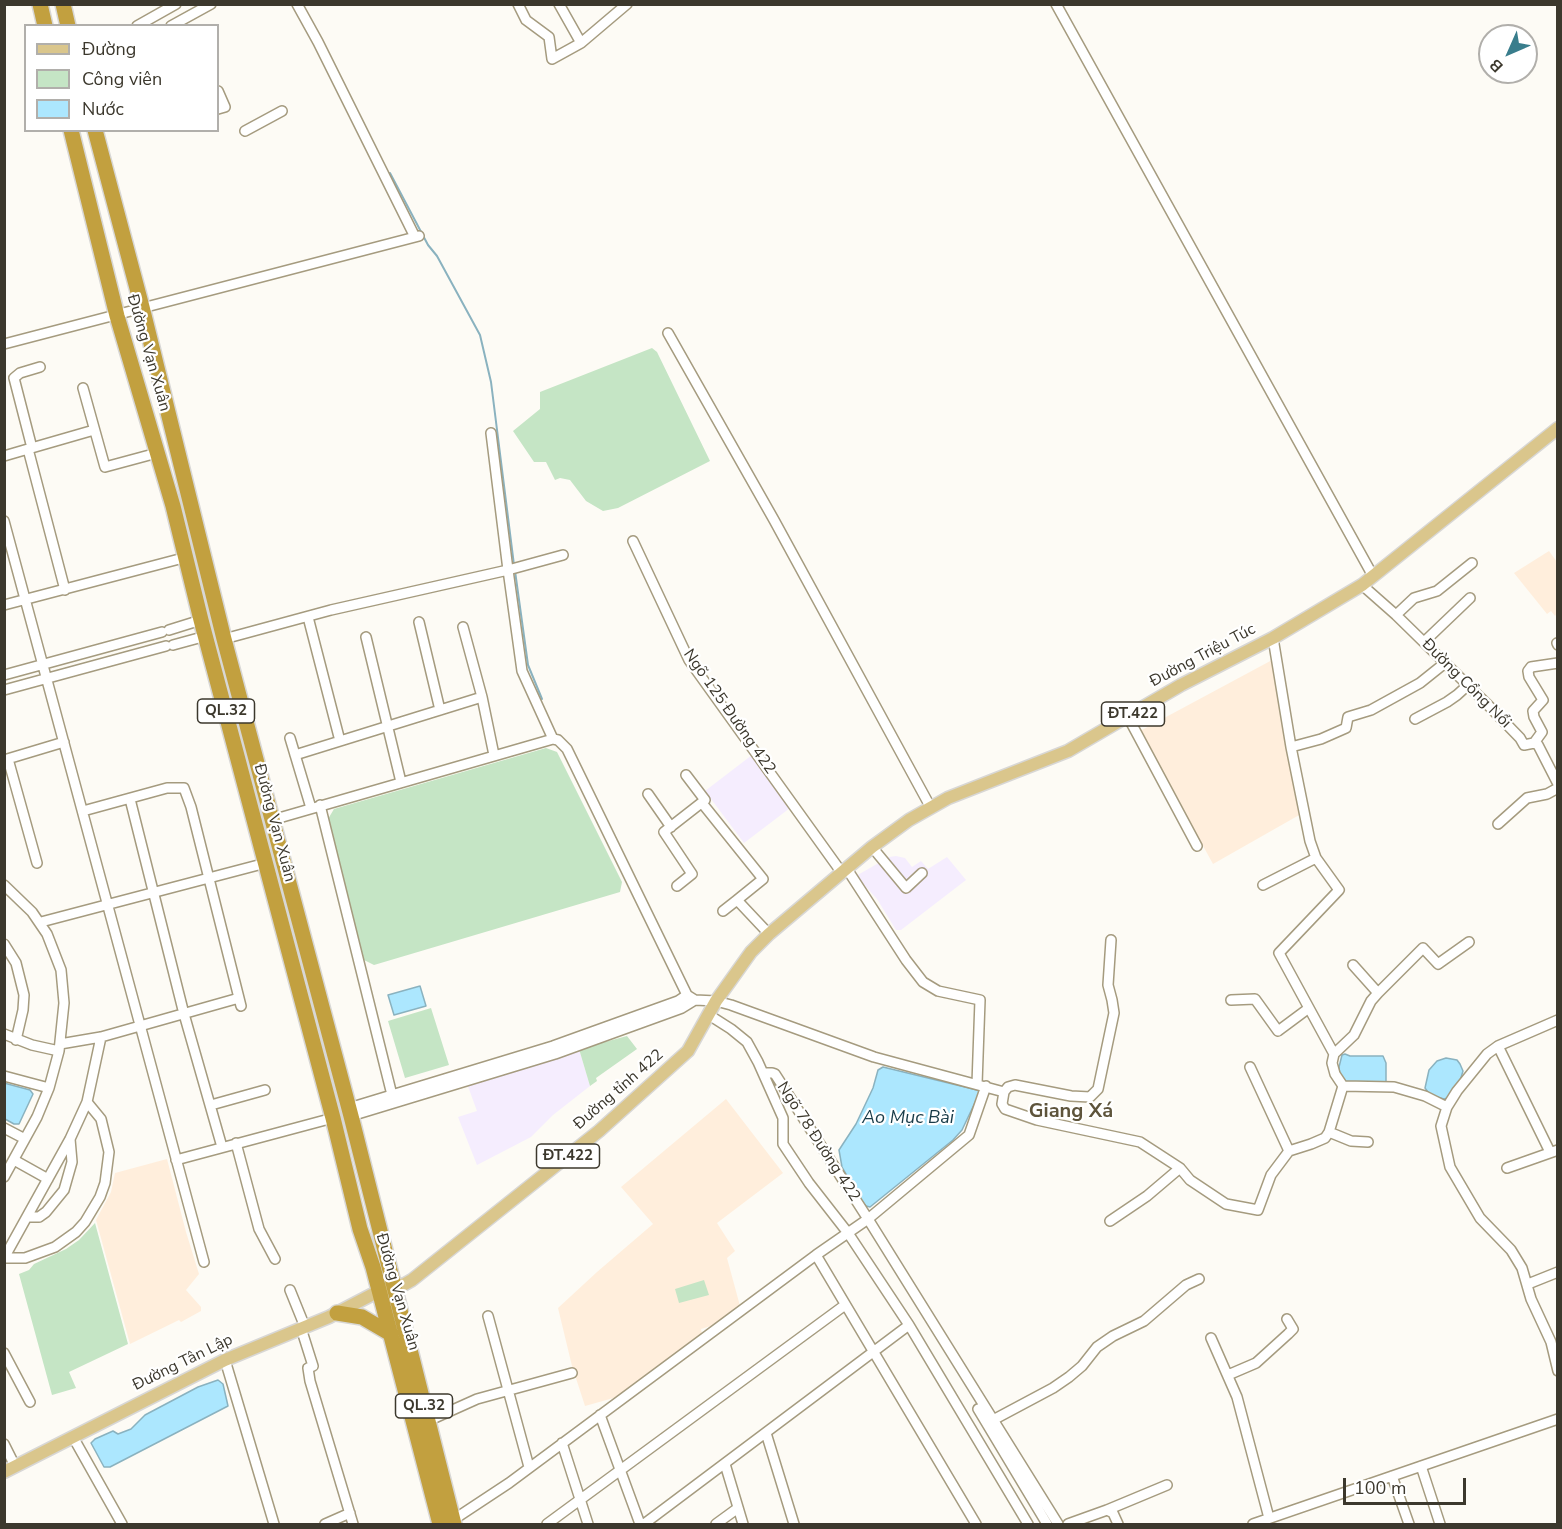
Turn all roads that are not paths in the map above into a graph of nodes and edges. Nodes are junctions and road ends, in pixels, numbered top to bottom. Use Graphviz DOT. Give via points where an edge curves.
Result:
graph roads {
  1 [pos="40,4"];
  2 [pos="63,4"];
  3 [pos="176,4"];
  4 [pos="211,4"];
  5 [pos="297,4"];
  6 [pos="518,4"];
  7 [pos="559,4"];
  8 [pos="627,4"];
  9 [pos="1056,4"];
  10 [pos="185,22"];
  11 [pos="45,24"];
  12 [pos="68,24"];
  13 [pos="141,24"];
  14 [pos="581,43"];
  15 [pos="282,111"];
  16 [pos="245,131"];
  17 [pos="71,132"];
  18 [pos="96,132"];
  19 [pos="142,307"];
  20 [pos="117,316"];
  21 [pos="668,333"];
  22 [pos="4,344"];
  23 [pos="40,367"];
  24 [pos="83,388"];
  25 [pos="1557,428"];
  26 [pos="94,430"];
  27 [pos="491,433"];
  28 [pos="30,449"];
  29 [pos="157,453"];
  30 [pos="4,456"];
  31 [pos="4,521"];
  32 [pos="633,541"];
  33 [pos="563,555"];
  34 [pos="187,557"];
  35 [pos="1472,563"];
  36 [pos="508,570"];
  37 [pos="1373,576"];
  38 [pos="1362,585"];
  39 [pos="65,590"];
  40 [pos="1470,598"];
  41 [pos="26,600"];
  42 [pos="4,605"];
  43 [pos="1396,615"];
  44 [pos="308,617"];
  45 [pos="201,620"];
  46 [pos="419,622"];
  47 [pos="463,627"];
  48 [pos="206,636"];
  49 [pos="366,637"];
  50 [pos="1273,638"];
  51 [pos="224,639"];
  52 [pos="1424,642"];
  53 [pos="1445,663"];
  54 [pos="1557,663"];
  55 [pos="43,664"];
  56 [pos="4,675"];
  57 [pos="47,678"];
  58 [pos="1468,685"];
  59 [pos="4,690"];
  60 [pos="482,697"];
  61 [pos="440,710"];
  62 [pos="1128,717"];
  63 [pos="1415,719"];
  64 [pos="386,727"];
  65 [pos="290,738"];
  66 [pos="553,739"];
  67 [pos="340,741"];
  68 [pos="64,742"];
  69 [pos="1534,743"];
  70 [pos="1291,747"];
  71 [pos="296,755"];
  72 [pos="494,755"];
  73 [pos="6,759"];
  74 [pos="686,775"];
  75 [pos="401,782"];
  76 [pos="1557,786"];
  77 [pos="648,794"];
  78 [pos="130,799"];
  79 [pos="702,803"];
  80 [pos="315,807"];
  81 [pos="931,808"];
  82 [pos="83,811"];
  83 [pos="272,820"];
  84 [pos="1498,824"];
  85 [pos="671,827"];
  86 [pos="1197,846"];
  87 [pos="872,847"];
  88 [pos="1316,858"];
  89 [pos="37,863"];
  90 [pos="266,863"];
  91 [pos="844,871"];
  92 [pos="922,873"];
  93 [pos="208,878"];
  94 [pos="4,885"];
  95 [pos="1263,885"];
  96 [pos="677,886"];
  97 [pos="153,892"];
  98 [pos="737,900"];
  99 [pos="108,904"];
  100 [pos="723,911"];
  101 [pos="41,922"];
  102 [pos="769,934"];
  103 [pos="1111,940"];
  104 [pos="1469,942"];
  105 [pos="4,944"];
  106 [pos="1353,965"];
  107 [pos="311,968"];
  108 [pos="294,973"];
  109 [pos="1378,993"];
  110 [pos="691,997"];
  111 [pos="1231,1000"];
  112 [pos="716,1001"];
  113 [pos="1309,1008"];
  114 [pos="184,1014"];
  115 [pos="709,1015"];
  116 [pos="1556,1023"];
  117 [pos="140,1026"];
  118 [pos="4,1034"];
  119 [pos="101,1037"];
  120 [pos="16,1040"];
  121 [pos="1498,1046"];
  122 [pos="59,1048"];
  123 [pos="1334,1054"];
  124 [pos="1250,1067"];
  125 [pos="764,1073"];
  126 [pos="4,1076"];
  127 [pos="982,1085"];
  128 [pos="1343,1086"];
  129 [pos="49,1088"];
  130 [pos="265,1090"];
  131 [pos="1004,1092"];
  132 [pos="392,1095"];
  133 [pos="87,1102"];
  134 [pos="211,1105"];
  135 [pos="796,1107"];
  136 [pos="1447,1107"];
  137 [pos="350,1112"];
  138 [pos="333,1118"];
  139 [pos="783,1118"];
  140 [pos="4,1128"];
  141 [pos="1329,1132"];
  142 [pos="25,1139"];
  143 [pos="70,1139"];
  144 [pos="236,1143"];
  145 [pos="1368,1143"];
  146 [pos="222,1147"];
  147 [pos="1289,1151"];
  148 [pos="1554,1151"];
  149 [pos="14,1160"];
  150 [pos="176,1160"];
  151 [pos="1180,1168"];
  152 [pos="1507,1168"];
  153 [pos="4,1177"];
  154 [pos="48,1179"];
  155 [pos="27,1217"];
  156 [pos="868,1219"];
  157 [pos="1110,1221"];
  158 [pos="848,1233"];
  159 [pos="816,1255"];
  160 [pos="5,1258"];
  161 [pos="275,1259"];
  162 [pos="204,1262"];
  163 [pos="1557,1272"];
  164 [pos="1199,1279"];
  165 [pos="1528,1284"];
  166 [pos="395,1287"];
  167 [pos="290,1290"];
  168 [pos="379,1291"];
  169 [pos="845,1305"];
  170 [pos="337,1313"];
  171 [pos="488,1316"];
  172 [pos="1287,1319"];
  173 [pos="909,1325"];
  174 [pos="303,1328"];
  175 [pos="391,1334"];
  176 [pos="1211,1338"];
  177 [pos="872,1352"];
  178 [pos="4,1353"];
  179 [pos="225,1360"];
  180 [pos="1557,1371"];
  181 [pos="572,1373"];
  182 [pos="1228,1375"];
  183 [pos="507,1390"];
  184 [pos="30,1402"];
  185 [pos="978,1409"];
  186 [pos="600,1415"];
  187 [pos="1557,1419"];
  188 [pos="428,1420"];
  189 [pos="993,1420"];
  190 [pos="766,1433"];
  191 [pos="73,1437"];
  192 [pos="562,1443"];
  193 [pos="4,1444"];
  194 [pos="725,1464"];
  195 [pos="1421,1466"];
  196 [pos="529,1467"];
  197 [pos="10,1469"];
  198 [pos="620,1470"];
  199 [pos="1392,1476"];
  200 [pos="1167,1485"];
  201 [pos="580,1500"];
  202 [pos="738,1508"];
  203 [pos="1107,1510"];
  204 [pos="350,1513"];
  205 [pos="1269,1518"];
  206 [pos="449,1523"];
  207 [pos="122,1524"];
  208 [pos="274,1524"];
  209 [pos="325,1524"];
  210 [pos="353,1524"];
  211 [pos="547,1524"];
  212 [pos="588,1524"];
  213 [pos="642,1524"];
  214 [pos="716,1524"];
  215 [pos="743,1524"];
  216 [pos="794,1524"];
  217 [pos="976,1524"];
  218 [pos="1028,1524"];
  219 [pos="1047,1524"];
  220 [pos="1058,1524"];
  221 [pos="1068,1524"];
  222 [pos="1118,1524"];
  223 [pos="1253,1524"];
  224 [pos="1409,1524"];
  225 [pos="1440,1524"];
  1 -- 11 [label="highway"];
  2 -- 12 [label="highway"];
  3 -- 13 [label="street"];
  4 -- 10 [label="street"];
  5 -- 19 [label="street" via="417,237"];
  6 -- 14 [label="street" via="526,20 549,37 552,59"];
  7 -- 14 [label="street"];
  8 -- 14 [label="street"];
  9 -- 37 [label="street"];
  15 -- 16 [label="street"];
  17 -- 20 [label="highway, Đường Vạn Xuân / QL.32"];
  18 -- 19 [label="highway, Đường Vạn Xuân / QL.32"];
  19 -- 20 [label="street"];
  19 -- 51 [label="highway, Đường Vạn Xuân / QL.32"];
  20 -- 22 [label="street"];
  20 -- 29 [label="highway, Đường Vạn Xuân / QL.32"];
  21 -- 81 [label="street"];
  23 -- 28 [label="street" via="14,378"];
  24 -- 26 [label="street"];
  25 -- 37 [label="main road, Đường Triệu Túc / ĐT.422"];
  26 -- 28 [label="street"];
  26 -- 29 [label="street" via="105,467"];
  27 -- 36 [label="street"];
  28 -- 30 [label="street"];
  28 -- 39 [label="street"];
  29 -- 34 [label="highway, Đường Vạn Xuân / QL.32"];
  31 -- 41 [label="street"];
  32 -- 91 [label="street, Ngõ 125 Đường 422" via="689,660"];
  33 -- 36 [label="street"];
  34 -- 39 [label="street"];
  34 -- 45 [label="highway, Đường Vạn Xuân / QL.32"];
  35 -- 43 [label="street" via="1437,591 1414,598"];
  36 -- 44 [label="street"];
  36 -- 66 [label="street" via="522,671"];
  37 -- 38 [label="main road, Đường Triệu Túc / ĐT.422"];
  38 -- 43 [label="street, Đường Cổng Nổi"];
  38 -- 50 [label="main road, Đường Triệu Túc / ĐT.422"];
  39 -- 41 [label="street"];
  40 -- 52 [label="street"];
  41 -- 42 [label="street"];
  41 -- 55 [label="street"];
  43 -- 52 [label="street, Đường Cổng Nổi"];
  44 -- 51 [label="street"];
  44 -- 67 [label="street"];
  45 -- 48 [label="highway, Đường Vạn Xuân / QL.32"];
  45 -- 55 [label="street"];
  46 -- 61 [label="street"];
  47 -- 60 [label="street"];
  48 -- 57 [label="street"];
  48 -- 90 [label="highway, Đường Vạn Xuân / QL.32"];
  49 -- 64 [label="street"];
  50 -- 62 [label="main road, Đường Triệu Túc / ĐT.422"];
  50 -- 70 [label="street"];
  51 -- 83 [label="highway, Đường Vạn Xuân / QL.32"];
  52 -- 53 [label="street, Đường Cổng Nổi"];
  53 -- 58 [label="street, Đường Cổng Nổi"];
  53 -- 70 [label="street" via="1420,683 1371,710 1348,717 1346,728"];
  54 -- 69 [label="street" via="1531,667 1528,671 1543,700 1533,711 1542,732"];
  55 -- 56 [label="street"];
  55 -- 57 [label="street"];
  57 -- 59 [label="street"];
  57 -- 68 [label="street"];
  58 -- 63 [label="street"];
  58 -- 69 [label="street, Đường Cổng Nổi" via="1524,746"];
  60 -- 61 [label="street"];
  60 -- 72 [label="street"];
  61 -- 64 [label="street"];
  62 -- 81 [label="main road, Đường Triệu Túc / ĐT.422" via="1068,751"];
  62 -- 86 [label="street"];
  64 -- 67 [label="street"];
  64 -- 75 [label="street"];
  65 -- 71 [label="street"];
  66 -- 72 [label="street"];
  66 -- 110 [label="street" via="567,749"];
  67 -- 71 [label="street"];
  68 -- 73 [label="street"];
  68 -- 82 [label="street"];
  69 -- 76 [label="street, Đường Cổng Nổi" via="1541,749"];
  70 -- 88 [label="street"];
  71 -- 80 [label="street"];
  72 -- 75 [label="street"];
  73 -- 89 [label="street"];
  74 -- 79 [label="street" via="705,800"];
  75 -- 80 [label="street"];
  76 -- 84 [label="street" via="1547,794 1527,798"];
  77 -- 85 [label="street"];
  78 -- 82 [label="street"];
  78 -- 93 [label="street" via="167,788 184,788"];
  78 -- 97 [label="street"];
  79 -- 85 [label="street"];
  79 -- 98 [label="street" via="763,879"];
  80 -- 83 [label="street"];
  80 -- 132 [label="street"];
  81 -- 87 [label="main road, Đường Triệu Túc / ĐT.422"];
  82 -- 99 [label="street"];
  83 -- 107 [label="highway, Đường Vạn Xuân / QL.32"];
  85 -- 96 [label="street" via="664,832 692,874"];
  87 -- 91 [label="main road, Đường Triệu Túc / ĐT.422"];
  87 -- 92 [label="street" via="906,888"];
  88 -- 95 [label="street"];
  88 -- 113 [label="street" via="1339,890 1279,953"];
  90 -- 93 [label="street"];
  90 -- 108 [label="highway, Đường Vạn Xuân / QL.32"];
  91 -- 102 [label="main road, Đường Triệu Túc / ĐT.422"];
  91 -- 127 [label="street, Ngõ 125 Đường 422" via="923,982 938,991 980,1000"];
  93 -- 97 [label="street"];
  93 -- 114 [label="street" via="240,1002"];
  94 -- 101 [label="street"];
  97 -- 99 [label="street"];
  97 -- 114 [label="street"];
  98 -- 100 [label="street"];
  98 -- 102 [label="street"];
  99 -- 101 [label="street"];
  99 -- 117 [label="street"];
  101 -- 122 [label="street" via="64,986"];
  102 -- 112 [label="main road, Đường Triệu Túc / ĐT.422"];
  103 -- 131 [label="street" via="1108,985 1114,1013 1098,1089 1090,1097 1015,1085"];
  104 -- 109 [label="street" via="1438,964 1423,948"];
  105 -- 120 [label="street" via="16,963 24,995"];
  106 -- 109 [label="street"];
  107 -- 108 [label="highway"];
  107 -- 137 [label="highway, Đường Vạn Xuân / QL.32"];
  108 -- 138 [label="highway, Đường Vạn Xuân / QL.32"];
  109 -- 123 [label="street" via="1354,1035"];
  110 -- 112 [label="street"];
  110 -- 132 [label="street" via="553,1046"];
  110 -- 137 [label="street" via="682,1008 555,1054"];
  111 -- 113 [label="street" via="1255,999 1278,1031"];
  112 -- 115 [label="main road, Đường tỉnh 422 / ĐT.422"];
  112 -- 127 [label="street" via="874,1057"];
  113 -- 123 [label="street"];
  114 -- 117 [label="street"];
  114 -- 134 [label="street"];
  115 -- 125 [label="street" via="747,1042"];
  115 -- 166 [label="main road, Đường tỉnh 422 / ĐT.422" via="688,1051 599,1131 412,1280"];
  116 -- 121 [label="street"];
  117 -- 119 [label="street"];
  117 -- 150 [label="street"];
  118 -- 120 [label="street"];
  119 -- 122 [label="street"];
  119 -- 133 [label="street"];
  120 -- 122 [label="street"];
  121 -- 136 [label="street"];
  121 -- 148 [label="street"];
  122 -- 129 [label="street"];
  123 -- 128 [label="street" via="1335,1074"];
  124 -- 147 [label="street"];
  125 -- 135 [label="street, Ngõ 78 Đường 422" via="775,1074"];
  125 -- 139 [label="street"];
  126 -- 129 [label="street"];
  127 -- 131 [label="street"];
  127 -- 156 [label="street" via="969,1135"];
  128 -- 136 [label="street" via="1394,1087"];
  128 -- 141 [label="street"];
  129 -- 142 [label="street"];
  130 -- 134 [label="street"];
  131 -- 151 [label="street" via="1002,1104 1009,1112 1140,1142"];
  132 -- 137 [label="street"];
  133 -- 143 [label="street"];
  133 -- 160 [label="street" via="101,1119 109,1152 100,1197 76,1232 55,1247 25,1258"];
  134 -- 146 [label="street"];
  135 -- 139 [label="street"];
  135 -- 156 [label="street, Ngõ 78 Đường 422"];
  136 -- 165 [label="street" via="1441,1126 1450,1167 1480,1218 1511,1250"];
  137 -- 166 [label="highway, Đường Vạn Xuân / QL.32"];
  138 -- 144 [label="street"];
  138 -- 168 [label="highway, Đường Vạn Xuân / QL.32"];
  139 -- 158 [label="street" via="783,1144"];
  140 -- 142 [label="street"];
  141 -- 145 [label="street"];
  141 -- 147 [label="street" via="1324,1138"];
  142 -- 149 [label="street"];
  143 -- 154 [label="street"];
  143 -- 155 [label="street" via="72,1167 64,1190 46,1212 39,1217"];
  144 -- 146 [label="street"];
  144 -- 161 [label="street" via="259,1229"];
  146 -- 150 [label="street"];
  147 -- 151 [label="street" via="1271,1174 1258,1210 1226,1204 1190,1180"];
  148 -- 152 [label="street"];
  149 -- 153 [label="street"];
  149 -- 154 [label="street"];
  150 -- 162 [label="street"];
  151 -- 157 [label="street"];
  154 -- 155 [label="street"];
  155 -- 160 [label="street"];
  156 -- 158 [label="street"];
  156 -- 189 [label="street, Ngõ 78 Đường 422"];
  158 -- 159 [label="street"];
  158 -- 173 [label="street"];
  159 -- 169 [label="street"];
  159 -- 186 [label="street"];
  163 -- 165 [label="street"];
  164 -- 189 [label="street" via="1186,1285 1144,1321 1097,1347 1070,1377"];
  165 -- 180 [label="street" via="1551,1342"];
  166 -- 168 [label="main road, Đường tỉnh 422 / ĐT.422"];
  166 -- 188 [label="highway, Đường Vạn Xuân / QL.32"];
  167 -- 174 [label="street"];
  168 -- 170 [label="main road, Đường Tân Lập / ĐT.422"];
  168 -- 175 [label="highway, Đường Vạn Xuân / QL.32"];
  169 -- 177 [label="street"];
  169 -- 198 [label="street"];
  170 -- 174 [label="main road, Đường Tân Lập / ĐT.422"];
  170 -- 175 [label="highway" via="362,1317"];
  171 -- 183 [label="street"];
  172 -- 182 [label="street" via="1293,1329 1288,1334 1256,1363"];
  173 -- 177 [label="street"];
  173 -- 218 [label="street"];
  174 -- 179 [label="main road, Đường Tân Lập / ĐT.422"];
  174 -- 204 [label="street" via="313,1366 308,1368 310,1381"];
  175 -- 206 [label="highway, Đường Vạn Xuân / QL.32"];
  176 -- 182 [label="street"];
  177 -- 190 [label="street"];
  177 -- 217 [label="street"];
  178 -- 184 [label="street"];
  179 -- 191 [label="main road, Đường Tân Lập / ĐT.422"];
  179 -- 208 [label="street"];
  181 -- 183 [label="street"];
  182 -- 205 [label="street"];
  183 -- 188 [label="street"];
  183 -- 196 [label="street"];
  185 -- 219 [label="street"];
  186 -- 192 [label="street"];
  186 -- 198 [label="street"];
  187 -- 195 [label="street"];
  188 -- 206 [label="highway, Đường Vạn Xuân / QL.32"];
  189 -- 220 [label="street, Ngõ 78 Đường 422"];
  190 -- 194 [label="street"];
  190 -- 216 [label="street"];
  191 -- 197 [label="main road, Đường Tân Lập / ĐT.422"];
  191 -- 207 [label="street"];
  192 -- 196 [label="street"];
  192 -- 201 [label="street"];
  193 -- 197 [label="street"];
  194 -- 202 [label="street"];
  194 -- 213 [label="street"];
  195 -- 199 [label="street"];
  195 -- 225 [label="street"];
  196 -- 206 [label="street"];
  198 -- 201 [label="street"];
  198 -- 213 [label="street"];
  199 -- 205 [label="street"];
  199 -- 224 [label="street"];
  200 -- 203 [label="street"];
  201 -- 211 [label="street"];
  201 -- 212 [label="street"];
  202 -- 214 [label="street"];
  202 -- 215 [label="street"];
  203 -- 221 [label="street"];
  203 -- 222 [label="street"];
  204 -- 209 [label="street"];
  204 -- 210 [label="street"];
  205 -- 223 [label="street"];
}
